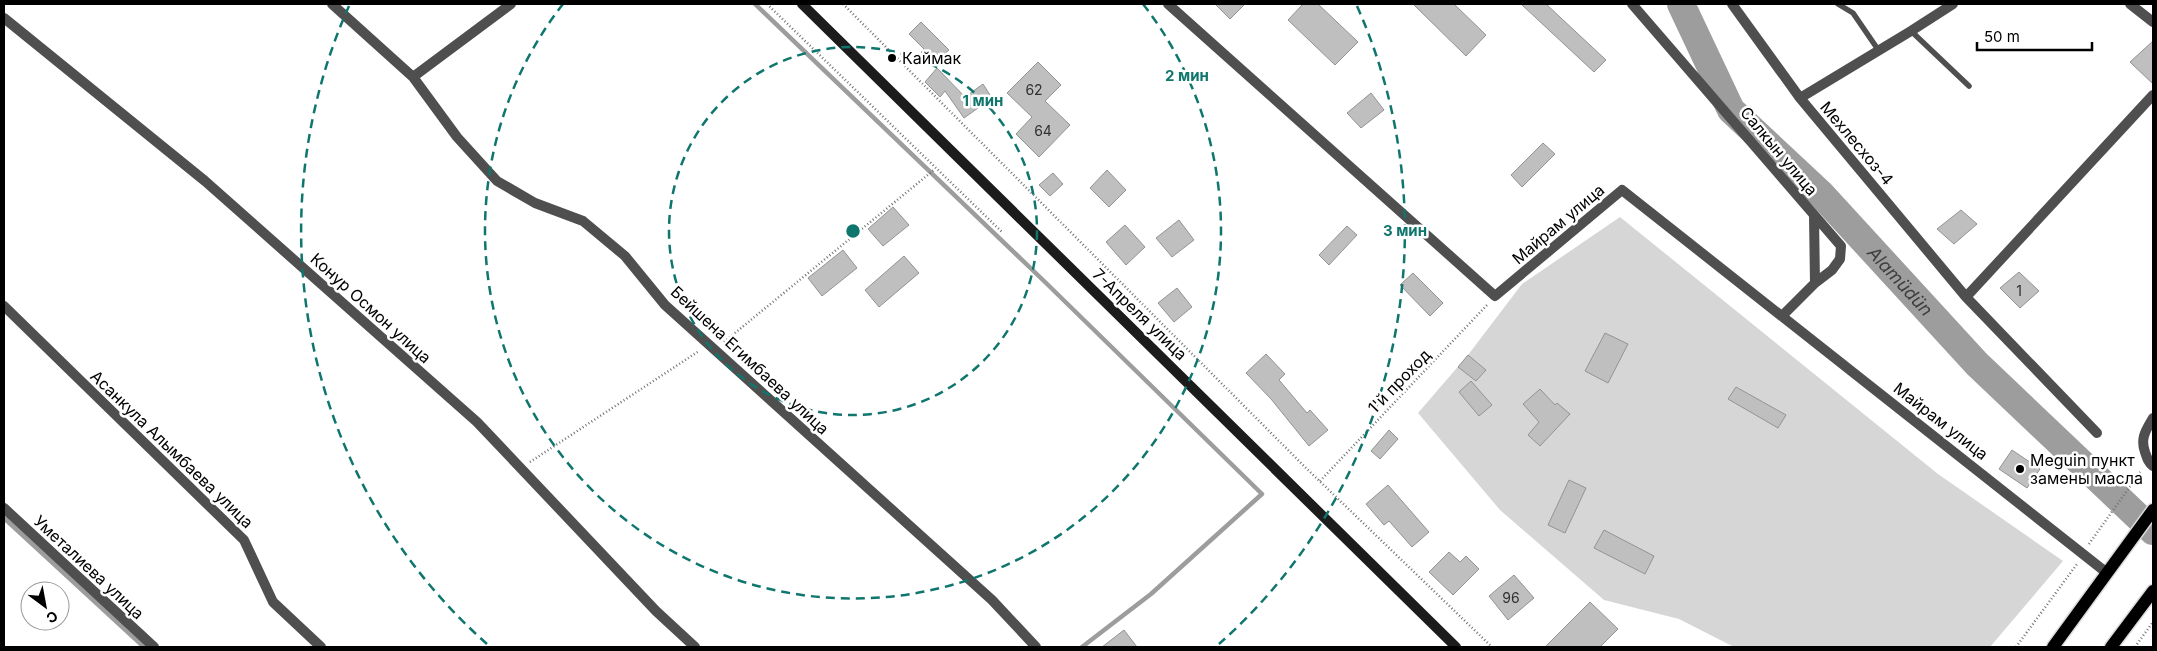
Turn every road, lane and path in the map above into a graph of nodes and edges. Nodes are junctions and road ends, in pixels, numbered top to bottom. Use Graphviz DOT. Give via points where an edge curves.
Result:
graph roads {
  1 [pos="332,4"];
  2 [pos="511,4"];
  3 [pos="767,4"];
  4 [pos="802,4"];
  5 [pos="843,4"];
  6 [pos="1168,4"];
  7 [pos="1632,4"];
  8 [pos="1732,4"];
  9 [pos="1838,4"];
  10 [pos="1953,4"];
  11 [pos="2130,4"];
  12 [pos="4,18"];
  13 [pos="2153,22"];
  14 [pos="1912,32"];
  15 [pos="1879,51"];
  16 [pos="413,77"];
  17 [pos="1969,86"];
  18 [pos="2153,95"];
  19 [pos="1800,98"];
  20 [pos="935,169"];
  21 [pos="1814,216"];
  22 [pos="1004,233"];
  23 [pos="1815,283"];
  24 [pos="1495,296"];
  25 [pos="1966,297"];
  26 [pos="4,306"];
  27 [pos="1782,316"];
  28 [pos="712,347"];
  29 [pos="2153,418"];
  30 [pos="2097,433"];
  31 [pos="2153,466"];
  32 [pos="521,468"];
  33 [pos="2142,469"];
  34 [pos="1320,480"];
  35 [pos="4,508"];
  36 [pos="2153,510"];
  37 [pos="2098,532"];
  38 [pos="2083,554"];
  39 [pos="2111,569"];
  40 [pos="2153,590"];
  41 [pos="2153,622"];
  42 [pos="154,647"];
  43 [pos="321,647"];
  44 [pos="695,647"];
  45 [pos="1036,647"];
  46 [pos="1456,647"];
  47 [pos="1492,647"];
  48 [pos="2016,647"];
  49 [pos="2053,647"];
  50 [pos="2111,647"];
  51 [pos="2135,647"];
  1 -- 16 [label="street, Бейшена Егимбаева улица"];
  2 -- 16 [label="street"];
  3 -- 20 [label="path"];
  4 -- 46 [label="main road, 7-Апреля улица"];
  5 -- 34 [label="path"];
  6 -- 24 [label="street"];
  7 -- 21 [label="street, Салкын улица" via="1711,92"];
  8 -- 19 [label="street, Мехлесхоз-4"];
  9 -- 15 [label="lane" via="1853,14"];
  10 -- 14 [label="street"];
  11 -- 13 [label="street"];
  12 -- 32 [label="street, Конур Осмон улица" via="205,181 478,422"];
  14 -- 15 [label="street"];
  14 -- 17 [label="lane"];
  15 -- 19 [label="street"];
  16 -- 28 [label="street, Бейшена Егимбаева улица" via="458,138 497,182 535,203 583,221 626,256 665,305"];
  18 -- 25 [label="street"];
  19 -- 25 [label="street, Мехлесхоз-4"];
  20 -- 22 [label="path"];
  20 -- 28 [label="path"];
  21 -- 23 [label="street"];
  21 -- 23 [label="street, Салкын улица" via="1841,246 1840,259"];
  23 -- 27 [label="street, Салкын улица"];
  24 -- 27 [label="street, Майрам улица" via="1622,190"];
  24 -- 34 [label="path, 1'й проход"];
  25 -- 30 [label="street, Мехлесхоз-4"];
  26 -- 43 [label="street, Асанкула Алымбаева улица" via="244,540 273,602"];
  27 -- 38 [label="street, Майрам улица"];
  28 -- 32 [label="path"];
  28 -- 45 [label="street, Бейшена Егимбаева улица" via="992,600"];
  29 -- 31 [label="street" via="2144,432 2142,444"];
  32 -- 44 [label="street, Конур Осмон улица" via="656,611"];
  33 -- 37 [label="path"];
  34 -- 47 [label="path"];
  35 -- 42 [label="street, Уметалиева улица"];
  36 -- 39 [label="main road"];
  38 -- 39 [label="street, Майрам улица"];
  38 -- 48 [label="path"];
  39 -- 49 [label="main road"];
  40 -- 50 [label="main road"];
  41 -- 51 [label="path"];
}
